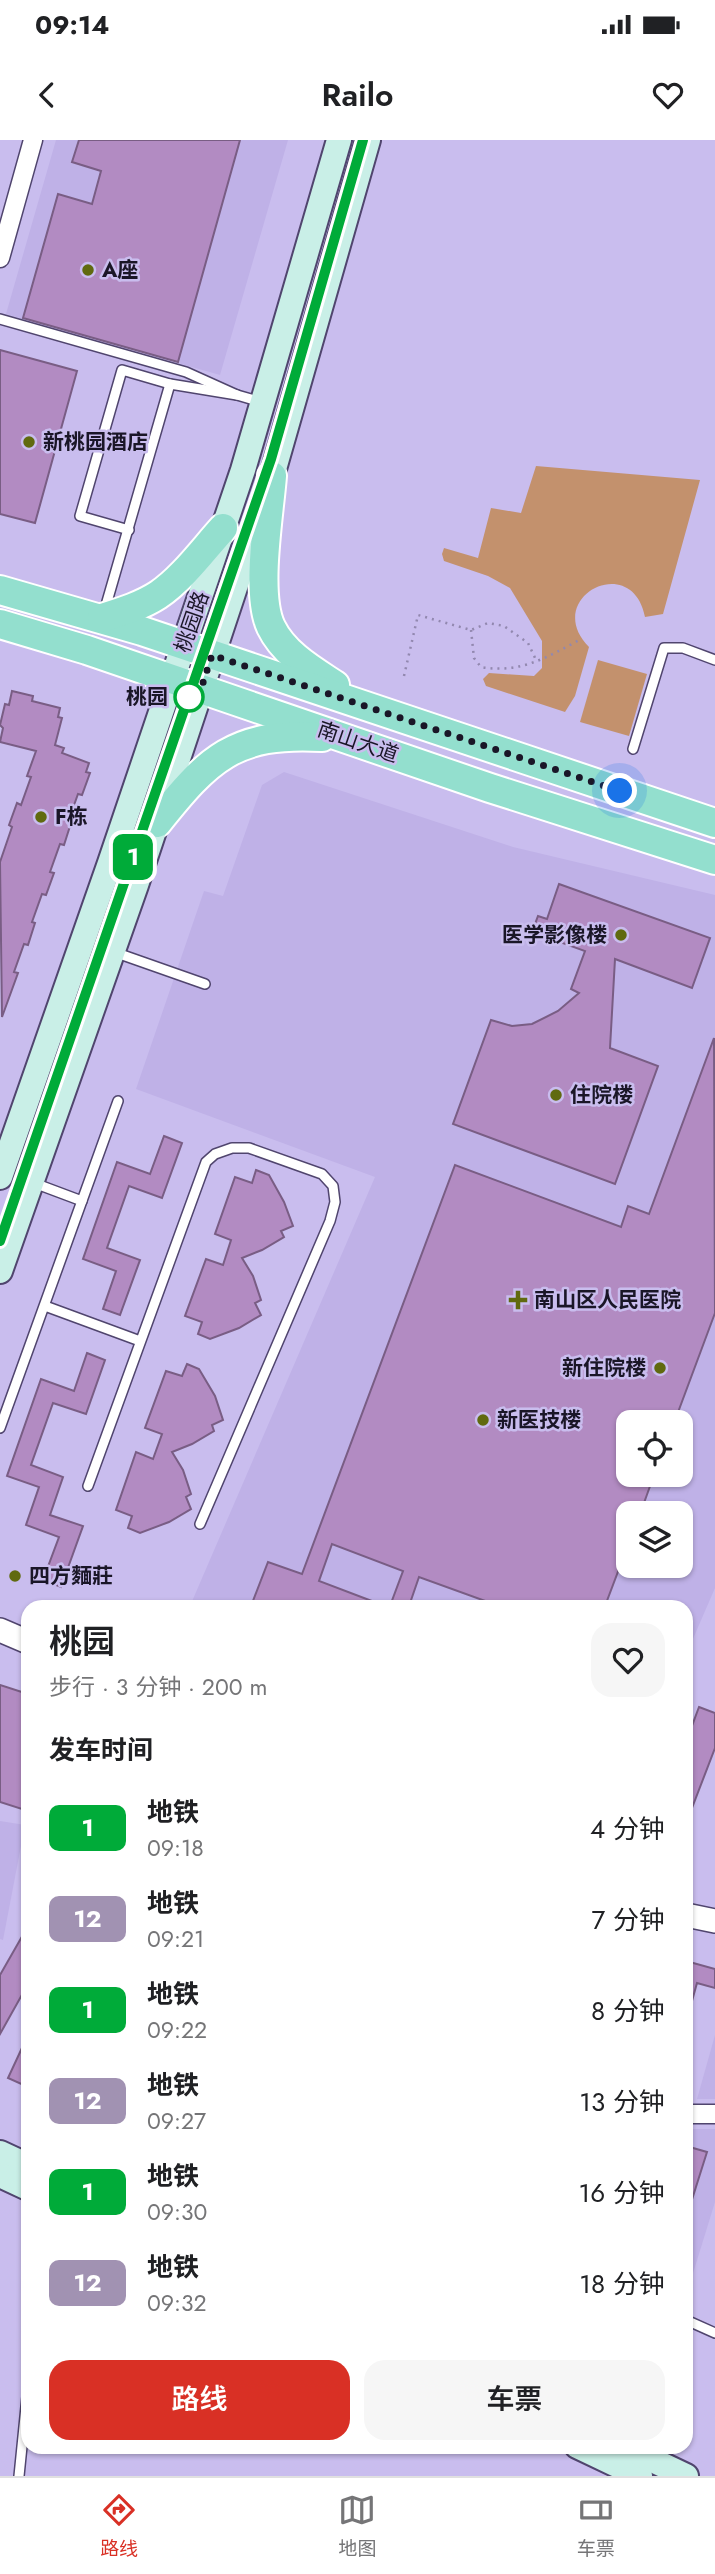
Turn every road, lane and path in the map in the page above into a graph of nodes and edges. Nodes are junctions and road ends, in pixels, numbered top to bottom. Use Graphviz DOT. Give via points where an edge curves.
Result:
graph roads {
  1 [pos="33,140"];
  2 [pos="339,140"];
  3 [pos="368,140"];
  4 [pos="0,258"];
  5 [pos="0,319"];
  6 [pos="170,384"];
  7 [pos="237,395"];
  8 [pos="263,403"];
  9 [pos="272,476"];
  10 [pos="223,528"];
  11 [pos="128,530"];
  12 [pos="0,590"];
  13 [pos="102,618"];
  14 [pos="0,624"];
  15 [pos="471,630"];
  16 [pos="581,639"];
  17 [pos="184,645"];
  18 [pos="212,655"];
  19 [pos="715,660"];
  20 [pos="537,662"];
  21 [pos="404,676"];
  22 [pos="172,679"];
  23 [pos="201,689"];
  24 [pos="364,704"];
  25 [pos="352,740"];
  26 [pos="633,749"];
  27 [pos="157,823"];
  28 [pos="715,823"];
  29 [pos="715,860"];
  30 [pos="112,951"];
  31 [pos="205,984"];
  32 [pos="118,1101"];
  33 [pos="0,1177"];
  34 [pos="32,1182"];
  35 [pos="82,1201"];
  36 [pos="0,1271"];
  37 [pos="44,1306"];
  38 [pos="140,1340"];
  39 [pos="0,1427"];
  40 [pos="88,1486"];
  41 [pos="200,1524"];
  42 [pos="0,1630"];
  43 [pos="21,1639"];
  44 [pos="693,1916"];
  45 [pos="715,1921"];
  46 [pos="693,2114"];
  47 [pos="715,2114"];
  48 [pos="0,2153"];
  49 [pos="21,2163"];
  50 [pos="0,2175"];
  51 [pos="21,2185"];
  52 [pos="693,2323"];
  53 [pos="715,2333"];
  54 [pos="21,2454"];
  55 [pos="594,2454"];
  56 [pos="640,2454"];
  57 [pos="19,2476"];
  58 [pos="640,2476"];
  59 [pos="686,2476"];
  1 -- 4 [label="street"];
  2 -- 8 [label="main road, 桃园路"];
  3 -- 9 [label="main road, 桃园路"];
  5 -- 7 [label="lane" via="186,372"];
  6 -- 7 [label="lane"];
  6 -- 11 [label="lane"];
  6 -- 11 [label="lane" via="122,370 80,516"];
  7 -- 8 [label="lane"];
  8 -- 10 [label="main road, 桃园路"];
  9 -- 18 [label="main road, 桃园路"];
  9 -- 24 [label="main road" via="263,595 271,627 286,649"];
  10 -- 13 [label="main road" via="160,593"];
  10 -- 17 [label="main road, 桃园路"];
  11 -- 13 [label="lane"];
  12 -- 13 [label="main road, 南山大道"];
  13 -- 17 [label="main road, 南山大道"];
  14 -- 22 [label="main road, 南山大道"];
  15 -- 20 [label="path" via="488,623 504,626 528,643"];
  15 -- 20 [label="path" via="474,658 481,667 498,670"];
  15 -- 21 [label="path" via="418,615"];
  16 -- 20 [label="path"];
  17 -- 18 [label="main road, 南山大道"];
  17 -- 22 [label="main road, 桃园路"];
  18 -- 23 [label="main road, 桃园路"];
  18 -- 24 [label="main road, 南山大道"];
  19 -- 26 [label="lane" via="664,648"];
  22 -- 23 [label="main road, 南山大道"];
  22 -- 33 [label="main road, 桃园路"];
  23 -- 25 [label="main road, 南山大道"];
  23 -- 27 [label="main road, 桃园路"];
  24 -- 28 [label="main road, 南山大道"];
  25 -- 27 [label="main road" via="286,738 232,749 187,785"];
  25 -- 29 [label="main road, 南山大道"];
  27 -- 30 [label="main road, 桃园路"];
  30 -- 31 [label="lane"];
  30 -- 34 [label="main road, 桃园路"];
  32 -- 35 [label="lane"];
  34 -- 35 [label="lane"];
  34 -- 36 [label="main road, 桃园路"];
  35 -- 37 [label="lane"];
  37 -- 38 [label="lane"];
  37 -- 39 [label="lane"];
  38 -- 40 [label="lane"];
  38 -- 41 [label="lane" via="205,1162 215,1154 248,1148 322,1174 333,1186 330,1220"];
  42 -- 43 [label="street"];
  44 -- 45 [label="street"];
  46 -- 47 [label="street"];
  48 -- 49 [label="main road"];
  50 -- 51 [label="main road"];
  52 -- 53 [label="lane"];
  54 -- 57 [label="lane"];
  55 -- 58 [label="main road"];
  56 -- 59 [label="main road"];
}
